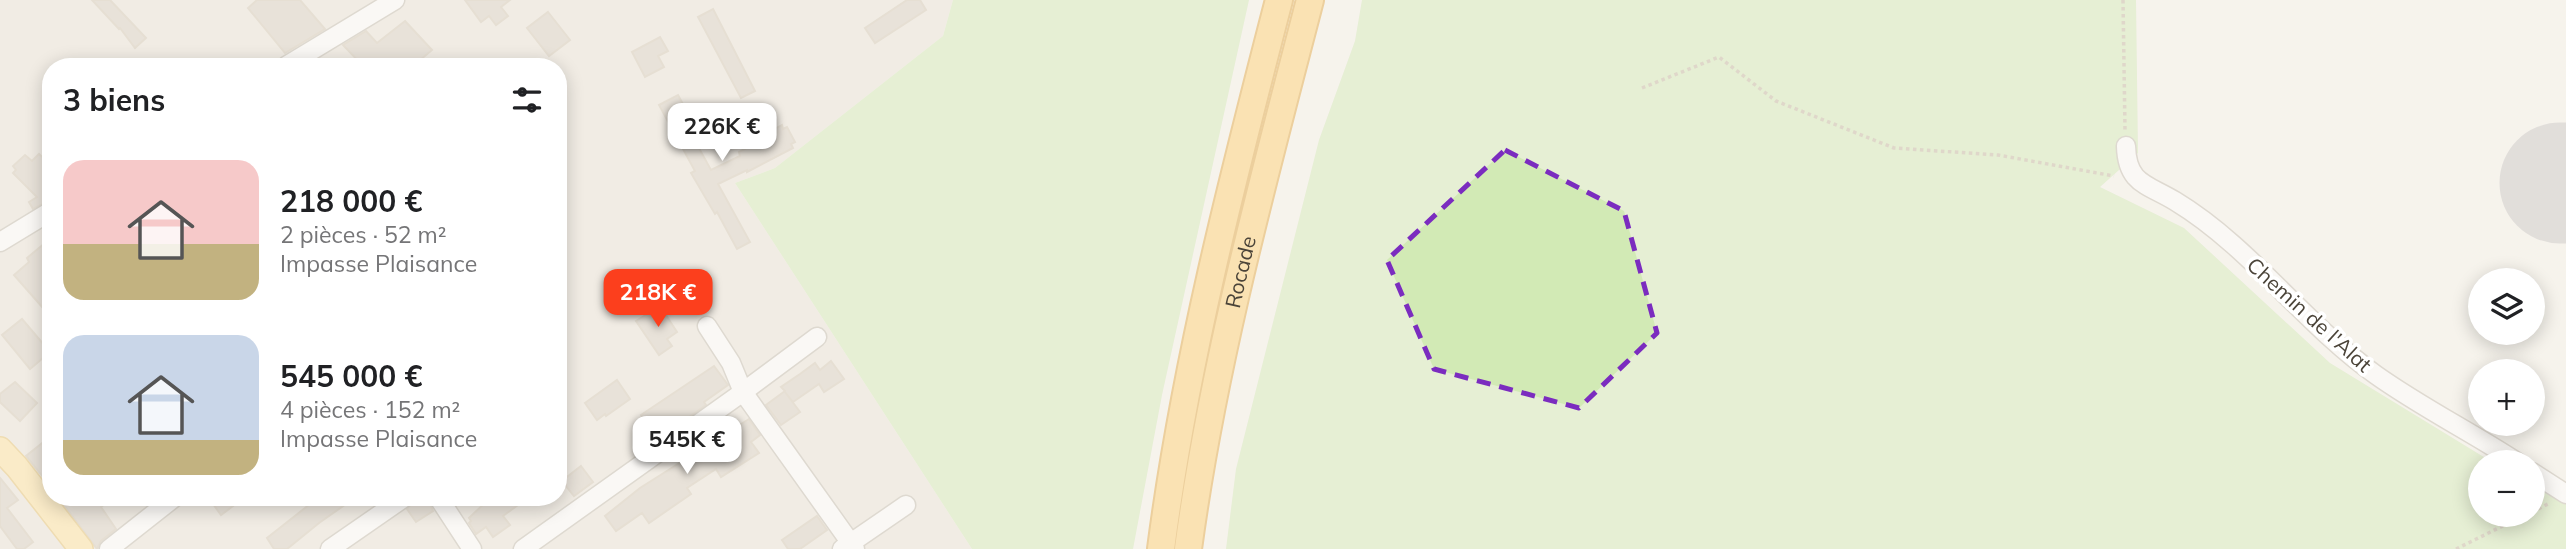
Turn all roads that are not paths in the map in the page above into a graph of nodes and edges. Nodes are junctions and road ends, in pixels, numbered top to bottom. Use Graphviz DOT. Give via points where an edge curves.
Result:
graph roads {
  1 [pos="395,0"];
  2 [pos="1279,0"];
  3 [pos="1310,0"];
  4 [pos="1321,0"];
  5 [pos="299,58"];
  6 [pos="1294,63"];
  7 [pos="2126,146"];
  8 [pos="42,216"];
  9 [pos="0,242"];
  10 [pos="707,326"];
  11 [pos="817,337"];
  12 [pos="743,392"];
  13 [pos="0,449"];
  14 [pos="2497,450"];
  15 [pos="2545,480"];
  16 [pos="2566,494"];
  17 [pos="42,499"];
  18 [pos="906,505"];
  19 [pos="47,506"];
  20 [pos="163,506"];
  21 [pos="392,506"];
  22 [pos="444,506"];
  23 [pos="849,547"];
  24 [pos="81,549"];
  25 [pos="108,549"];
  26 [pos="330,549"];
  27 [pos="472,549"];
  28 [pos="523,549"];
  29 [pos="1161,549"];
  30 [pos="1188,549"];
  1 -- 5 [label="street"];
  2 -- 29 [label="highway" via="1188,382"];
  3 -- 6 [label="highway, Rocade"];
  4 -- 6 [label="highway"];
  6 -- 30 [label="highway, Rocade" via="1224,351"];
  7 -- 14 [label="street, Chemin de l'Alat" via="2129,168 2137,180 2198,216 2338,345 2377,376"];
  8 -- 9 [label="street"];
  10 -- 12 [label="street"];
  11 -- 12 [label="street"];
  12 -- 23 [label="street"];
  12 -- 28 [label="street"];
  13 -- 17 [label="main road"];
  15 -- 16 [label="street"];
  18 -- 23 [label="street"];
  19 -- 24 [label="main road"];
  20 -- 25 [label="street"];
  21 -- 26 [label="street"];
  22 -- 27 [label="street"];
}
